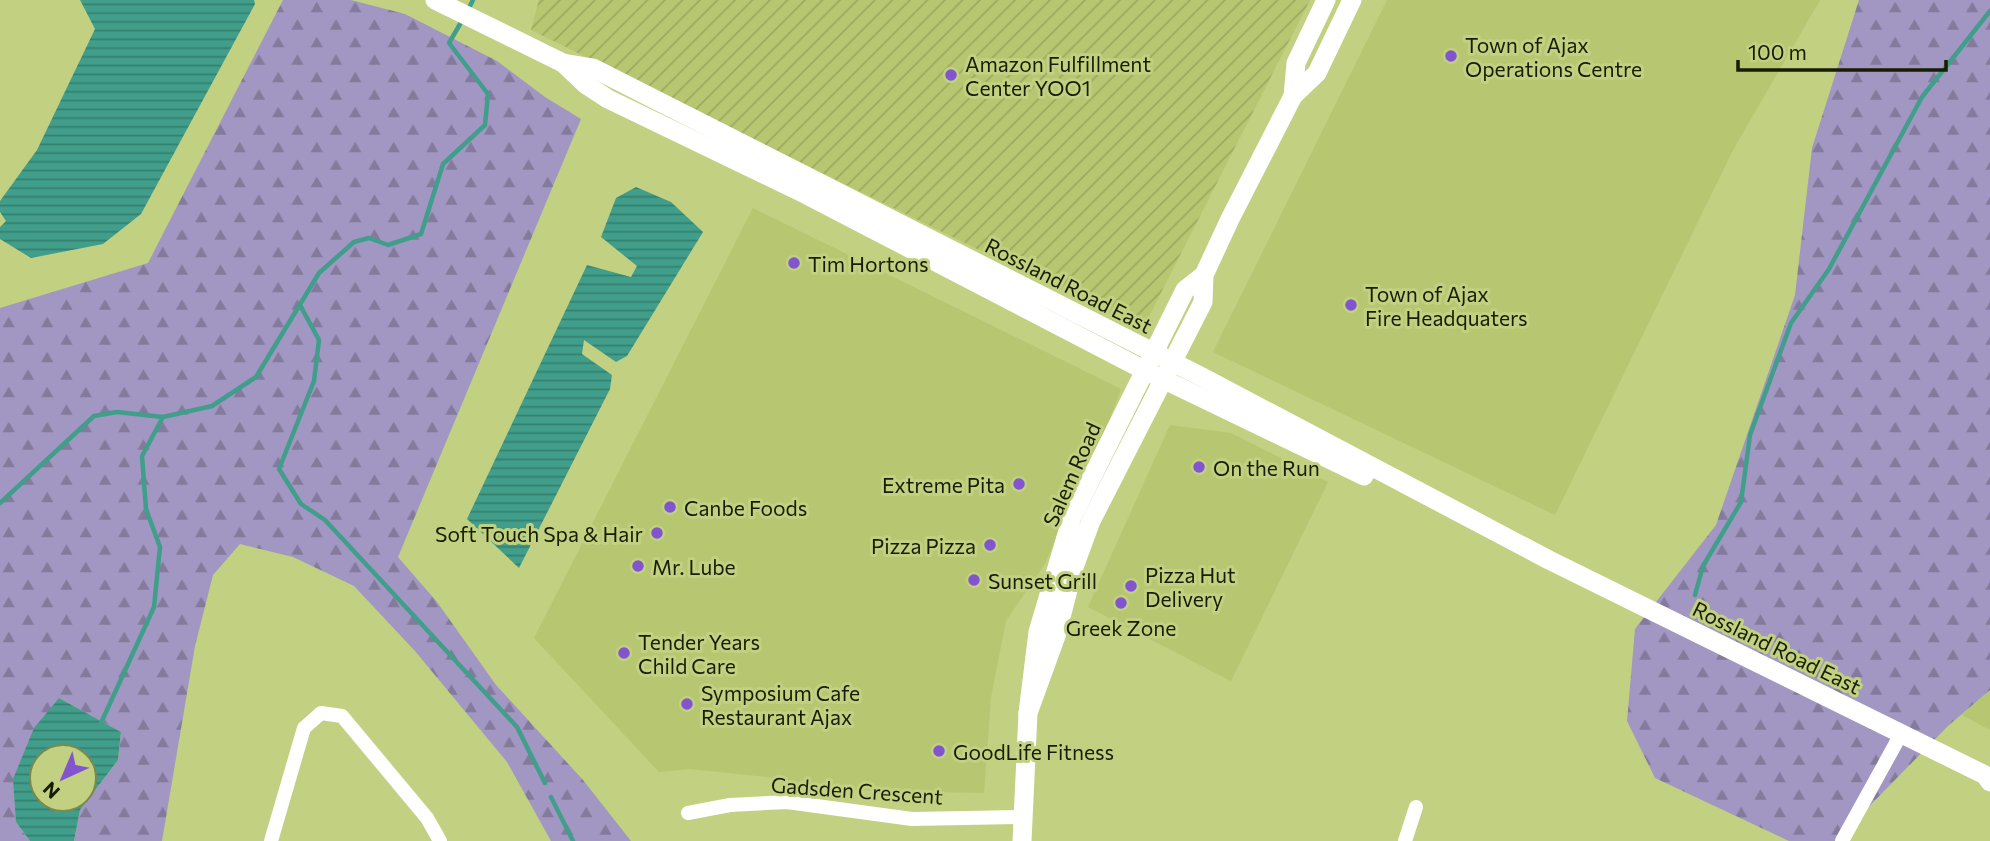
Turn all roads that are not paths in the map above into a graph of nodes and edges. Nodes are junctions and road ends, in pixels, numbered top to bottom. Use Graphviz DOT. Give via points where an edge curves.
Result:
graph roads {
  1 [pos="435,0"];
  2 [pos="1326,0"];
  3 [pos="1352,0"];
  4 [pos="1293,96"];
  5 [pos="1159,366"];
  6 [pos="1901,734"];
  7 [pos="1988,777"];
  8 [pos="1416,807"];
  9 [pos="688,813"];
  10 [pos="1022,817"];
  11 [pos="271,841"];
  12 [pos="440,841"];
  13 [pos="1022,841"];
  14 [pos="1405,841"];
  15 [pos="1842,841"];
  1 -- 5 [label="main road, Rossland Road East" via="563,63 608,99"];
  2 -- 4 [label="main road, Salem Road" via="1296,63"];
  3 -- 4 [label="main road, Salem Road" via="1317,73"];
  4 -- 5 [label="main road, Salem Road" via="1204,275 1203,302"];
  5 -- 6 [label="main road, Rossland Road East"];
  5 -- 10 [label="main road, Salem Road" via="1072,517 1038,632"];
  6 -- 7 [label="main road, Rossland Road East"];
  6 -- 15 [label="street"];
  8 -- 14 [label="street"];
  9 -- 10 [label="street, Gadsden Crescent" via="787,802 912,819"];
  10 -- 13 [label="main road, Salem Road"];
  11 -- 12 [label="street" via="304,728 321,713 342,716 427,818"];
}
